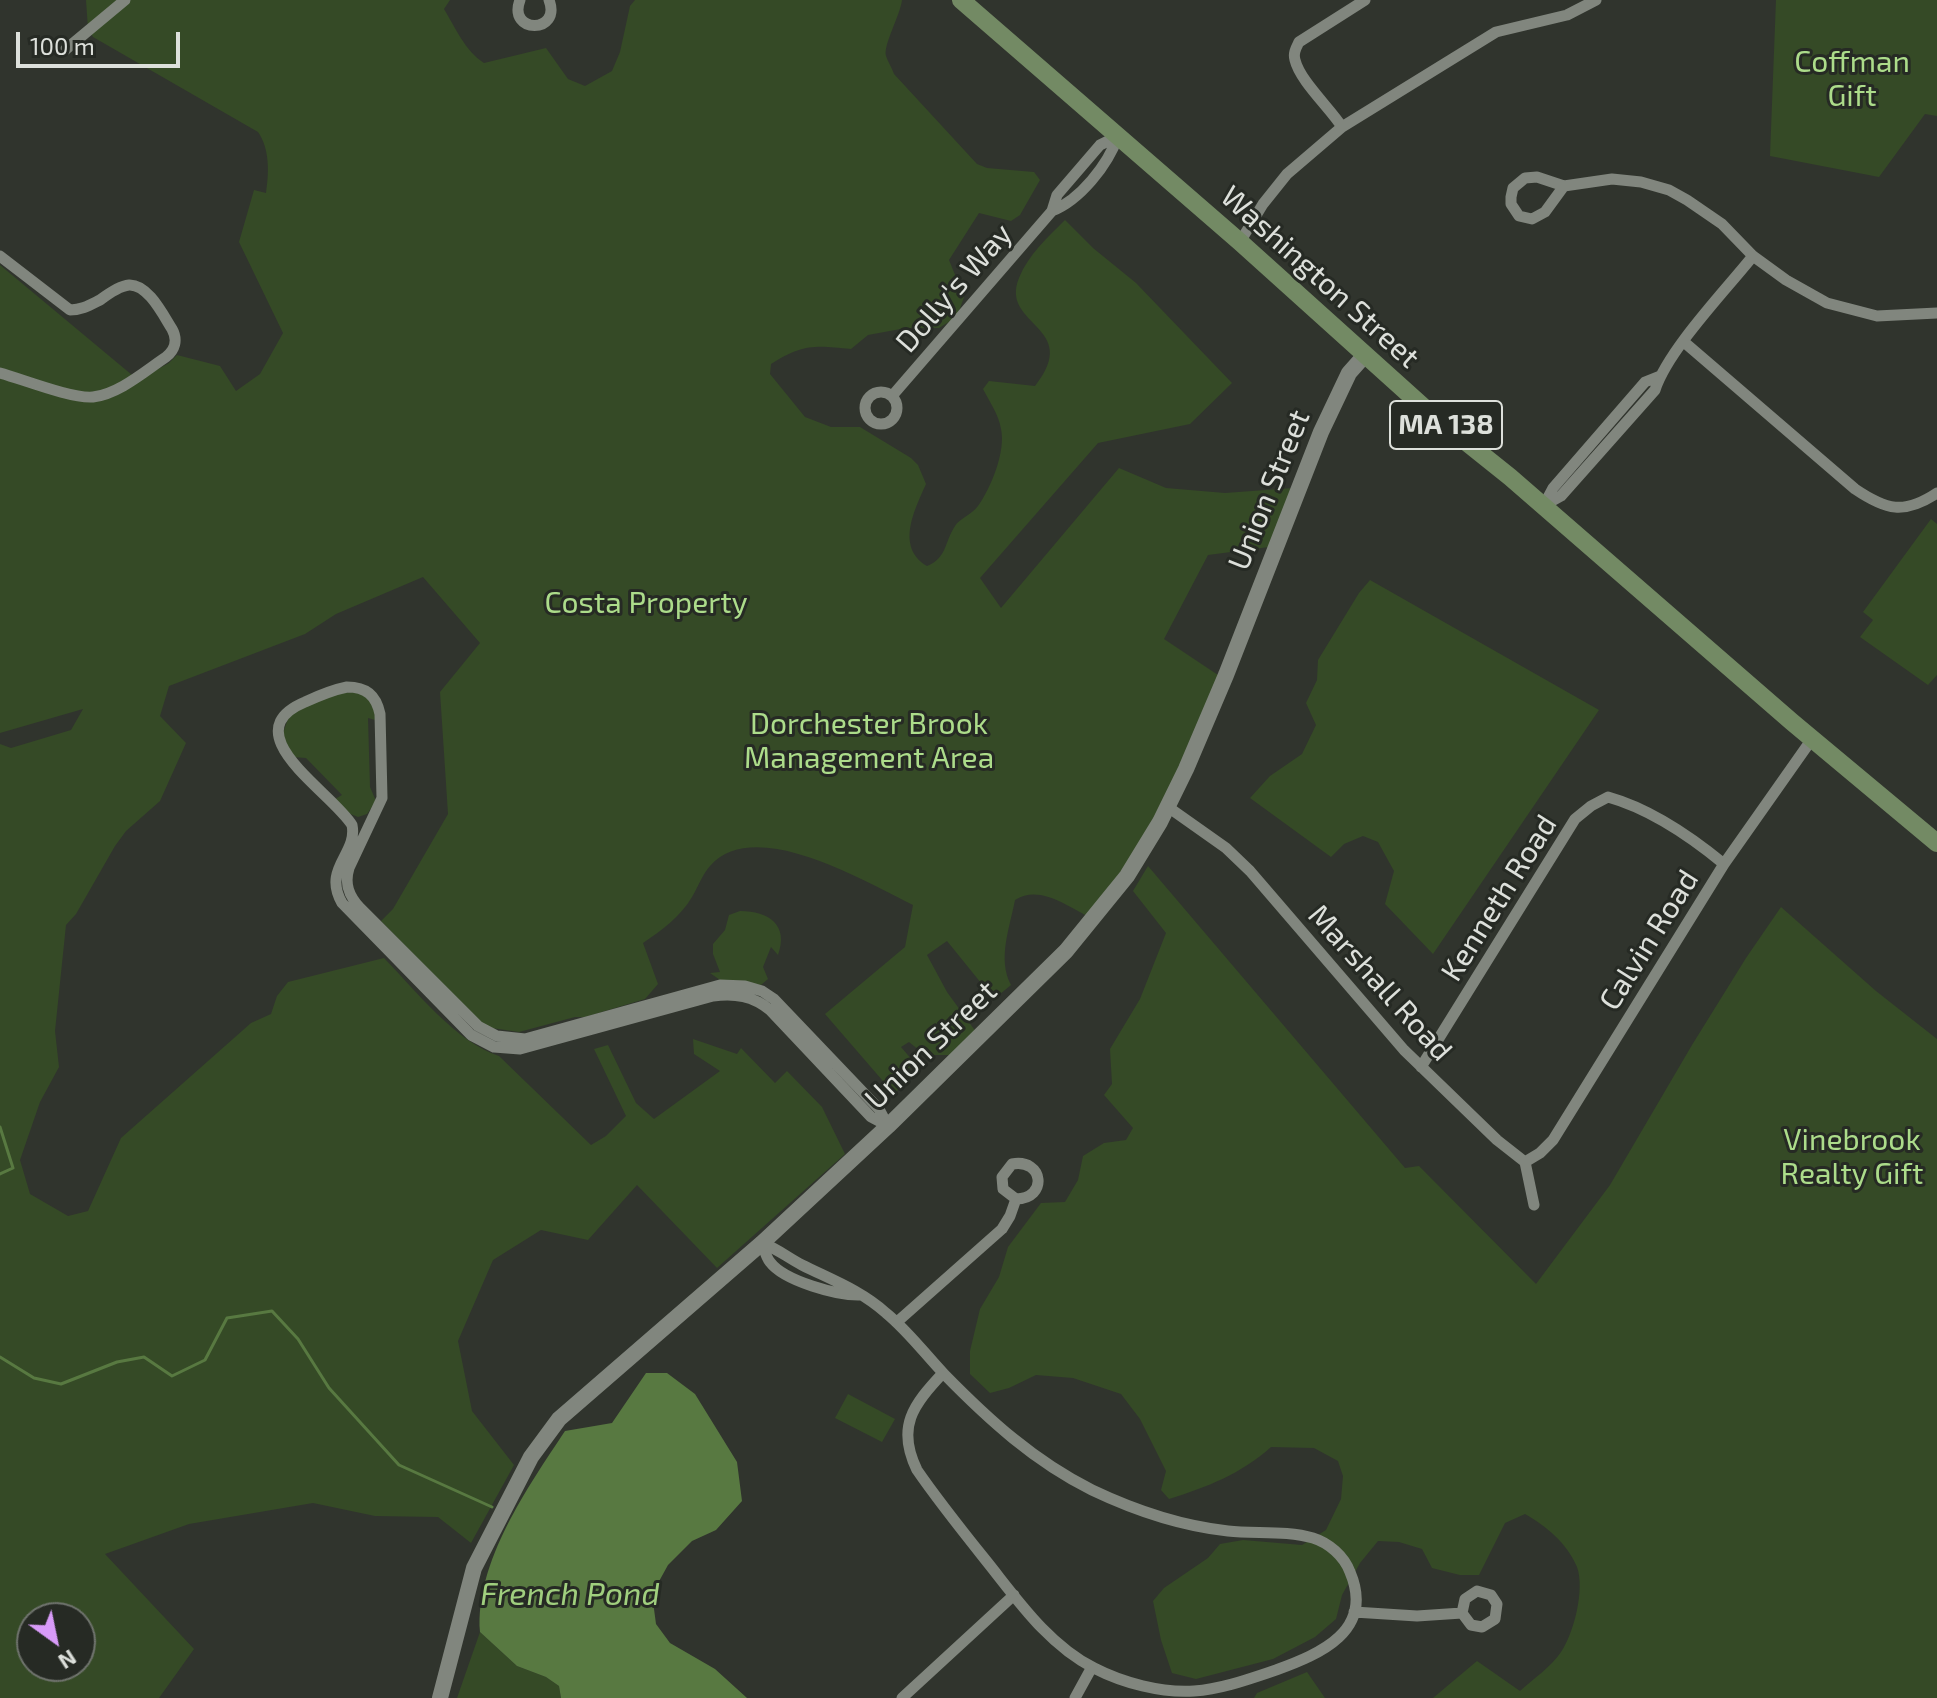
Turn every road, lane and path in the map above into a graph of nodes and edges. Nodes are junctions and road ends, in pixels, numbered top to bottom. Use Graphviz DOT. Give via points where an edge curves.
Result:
graph roads {
  1 [pos="125,0"];
  2 [pos="520,0"];
  3 [pos="549,0"];
  4 [pos="961,0"];
  5 [pos="1365,0"];
  6 [pos="1596,0"];
  7 [pos="65,50"];
  8 [pos="1342,127"];
  9 [pos="1118,136"];
  10 [pos="1564,186"];
  11 [pos="1240,242"];
  12 [pos="0,256"];
  13 [pos="1753,256"];
  14 [pos="1937,313"];
  15 [pos="1684,342"];
  16 [pos="1365,355"];
  17 [pos="0,373"];
  18 [pos="892,396"];
  19 [pos="1937,493"];
  20 [pos="1543,506"];
  21 [pos="1812,739"];
  22 [pos="1168,807"];
  23 [pos="372,821"];
  24 [pos="352,825"];
  25 [pos="1937,843"];
  26 [pos="1724,864"];
  27 [pos="610,1020"];
  28 [pos="1421,1067"];
  29 [pos="888,1126"];
  30 [pos="1525,1162"];
  31 [pos="1016,1199"];
  32 [pos="1534,1205"];
  33 [pos="762,1243"];
  34 [pos="897,1322"];
  35 [pos="943,1373"];
  36 [pos="1014,1595"];
  37 [pos="1354,1612"];
  38 [pos="1462,1613"];
  39 [pos="1092,1667"];
  40 [pos="440,1698"];
  41 [pos="902,1698"];
  42 [pos="1075,1698"];
  1 -- 7 [label="street"];
  2 -- 3 [label="street" via="519,17 533,26 549,18"];
  4 -- 9 [label="main road, Washington Street / MA 138"];
  5 -- 8 [label="street" via="1299,42 1295,51 1301,74"];
  6 -- 8 [label="street" via="1567,15 1496,32"];
  8 -- 11 [label="street" via="1287,174"];
  9 -- 11 [label="main road, Washington Street / MA 138"];
  9 -- 18 [label="street, Dolly's Way" via="1112,155 1068,205 1052,211"];
  10 -- 10 [label="street" via="1525,178 1513,188 1511,204 1519,216 1532,219 1545,212"];
  10 -- 13 [label="street" via="1612,179 1669,190 1722,224"];
  11 -- 16 [label="main road, Washington Street / MA 138"];
  12 -- 17 [label="street" via="70,310 87,307 122,286 138,287 176,340 166,357 98,396"];
  13 -- 14 [label="street" via="1827,303 1877,316"];
  13 -- 15 [label="street"];
  15 -- 19 [label="street" via="1874,502 1911,507"];
  15 -- 20 [label="street" via="1660,376 1645,382 1553,488"];
  16 -- 20 [label="main road, Washington Street / MA 138"];
  16 -- 22 [label="main road, Union Street" via="1349,373 1321,432"];
  20 -- 21 [label="main road, Washington Street / MA 138"];
  21 -- 25 [label="main road, Washington Street / MA 138"];
  21 -- 26 [label="street, Calvin Road"];
  22 -- 28 [label="street, Marshall Road" via="1250,871"];
  22 -- 29 [label="main road, Union Street" via="1127,876 1085,930"];
  23 -- 24 [label="street"];
  23 -- 24 [label="street" via="382,798 379,709 367,691 341,688 292,708 280,720 277,734 285,753"];
  23 -- 27 [label="street" via="347,873 350,895 478,1026 497,1036 525,1039"];
  24 -- 27 [label="street" via="353,836 335,878 339,899 471,1035 494,1047 520,1049"];
  26 -- 28 [label="street, Kenneth Road" via="1676,828 1622,801 1608,797 1591,806 1575,819"];
  26 -- 30 [label="street, Calvin Road" via="1553,1140"];
  27 -- 29 [label="street" via="737,985 764,998 871,1117"];
  28 -- 30 [label="street, Marshall Road"];
  29 -- 33 [label="main road, Union Street"];
  30 -- 32 [label="street"];
  31 -- 34 [label="street" via="1002,1229"];
  33 -- 34 [label="street" via="770,1262 795,1279 843,1295 861,1295"];
  33 -- 40 [label="main road, Union Street" via="576,1402 546,1434 474,1568"];
  34 -- 35 [label="street"];
  35 -- 36 [label="street" via="912,1412 909,1455"];
  35 -- 37 [label="street" via="1027,1451 1116,1501 1205,1527 1320,1541 1348,1566 1356,1593"];
  36 -- 39 [label="street" via="1050,1636"];
  36 -- 41 [label="street"];
  37 -- 38 [label="street"];
  37 -- 39 [label="street" via="1326,1649 1219,1688 1162,1690"];
  39 -- 42 [label="street"];
}
